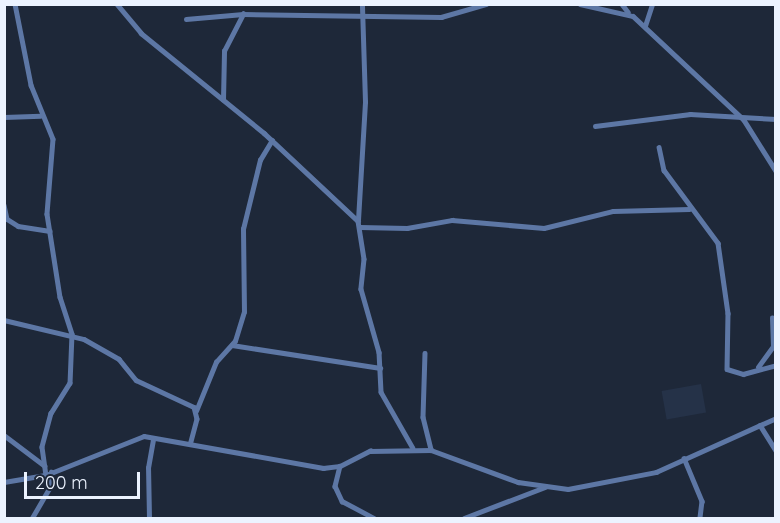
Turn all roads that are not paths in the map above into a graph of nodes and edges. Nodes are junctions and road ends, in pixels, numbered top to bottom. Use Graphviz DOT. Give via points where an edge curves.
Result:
graph roads {
  1 [pos="15,4"];
  2 [pos="117,4"];
  3 [pos="362,4"];
  4 [pos="486,4"];
  5 [pos="531,4"];
  6 [pos="547,4"];
  7 [pos="580,4"];
  8 [pos="622,4"];
  9 [pos="652,4"];
  10 [pos="628,12"];
  11 [pos="243,14"];
  12 [pos="363,15"];
  13 [pos="186,19"];
  14 [pos="645,26"];
  15 [pos="223,100"];
  16 [pos="40,116"];
  17 [pos="4,117"];
  18 [pos="776,119"];
  19 [pos="744,120"];
  20 [pos="595,126"];
  21 [pos="272,140"];
  22 [pos="659,147"];
  23 [pos="776,171"];
  24 [pos="4,205"];
  25 [pos="689,209"];
  26 [pos="358,221"];
  27 [pos="360,227"];
  28 [pos="50,231"];
  29 [pos="772,318"];
  30 [pos="4,320"];
  31 [pos="72,336"];
  32 [pos="232,345"];
  33 [pos="425,353"];
  34 [pos="776,365"];
  35 [pos="380,368"];
  36 [pos="756,369"];
  37 [pos="196,411"];
  38 [pos="776,418"];
  39 [pos="759,425"];
  40 [pos="4,435"];
  41 [pos="153,440"];
  42 [pos="191,442"];
  43 [pos="413,448"];
  44 [pos="431,450"];
  45 [pos="776,451"];
  46 [pos="684,458"];
  47 [pos="45,466"];
  48 [pos="340,466"];
  49 [pos="49,473"];
  50 [pos="4,482"];
  51 [pos="545,488"];
  52 [pos="472,518"];
  53 [pos="32,519"];
  54 [pos="149,519"];
  55 [pos="374,519"];
  56 [pos="464,519"];
  57 [pos="700,519"];
  1 -- 16 [label="street"];
  2 -- 15 [label="street" via="141,33"];
  3 -- 12 [label="street"];
  4 -- 12 [label="street" via="451,16"];
  5 -- 6 [label="street"];
  7 -- 10 [label="street"];
  8 -- 10 [label="street"];
  9 -- 14 [label="street"];
  10 -- 14 [label="street"];
  11 -- 12 [label="street"];
  11 -- 13 [label="street"];
  11 -- 15 [label="street" via="224,51"];
  12 -- 26 [label="street" via="365,109"];
  14 -- 19 [label="street"];
  15 -- 21 [label="street"];
  16 -- 17 [label="street"];
  16 -- 28 [label="street" via="53,139"];
  18 -- 19 [label="street"];
  19 -- 20 [label="street" via="690,114"];
  19 -- 23 [label="street"];
  21 -- 26 [label="street"];
  21 -- 32 [label="street" via="260,160 243,229 245,307"];
  22 -- 25 [label="street" via="661,164"];
  24 -- 28 [label="street" via="7,219 18,226"];
  25 -- 27 [label="street" via="613,212 544,228 452,220 407,228"];
  25 -- 36 [label="street" via="718,243 728,313 725,365 737,374"];
  26 -- 27 [label="street"];
  27 -- 35 [label="street" via="361,289"];
  28 -- 31 [label="street"];
  29 -- 36 [label="street" via="773,346"];
  30 -- 31 [label="street"];
  31 -- 37 [label="street" via="107,351 136,380"];
  31 -- 47 [label="street" via="70,383 49,420 42,447"];
  32 -- 35 [label="street"];
  32 -- 37 [label="street" via="216,362"];
  33 -- 44 [label="street" via="423,417"];
  34 -- 36 [label="street"];
  35 -- 43 [label="street" via="384,399"];
  37 -- 42 [label="street"];
  38 -- 39 [label="street"];
  39 -- 45 [label="street"];
  39 -- 46 [label="street"];
  40 -- 47 [label="street"];
  41 -- 42 [label="street"];
  41 -- 49 [label="street" via="133,438"];
  41 -- 54 [label="street" via="148,468"];
  42 -- 48 [label="street" via="299,465"];
  43 -- 44 [label="street"];
  43 -- 48 [label="street" via="365,452"];
  44 -- 51 [label="street"];
  46 -- 51 [label="street" via="646,474 568,489"];
  46 -- 57 [label="street" via="702,501"];
  47 -- 49 [label="street"];
  48 -- 55 [label="street" via="335,486 342,501"];
  49 -- 50 [label="street"];
  49 -- 53 [label="street" via="49,489"];
  51 -- 52 [label="street"];
  52 -- 56 [label="street"];
}
